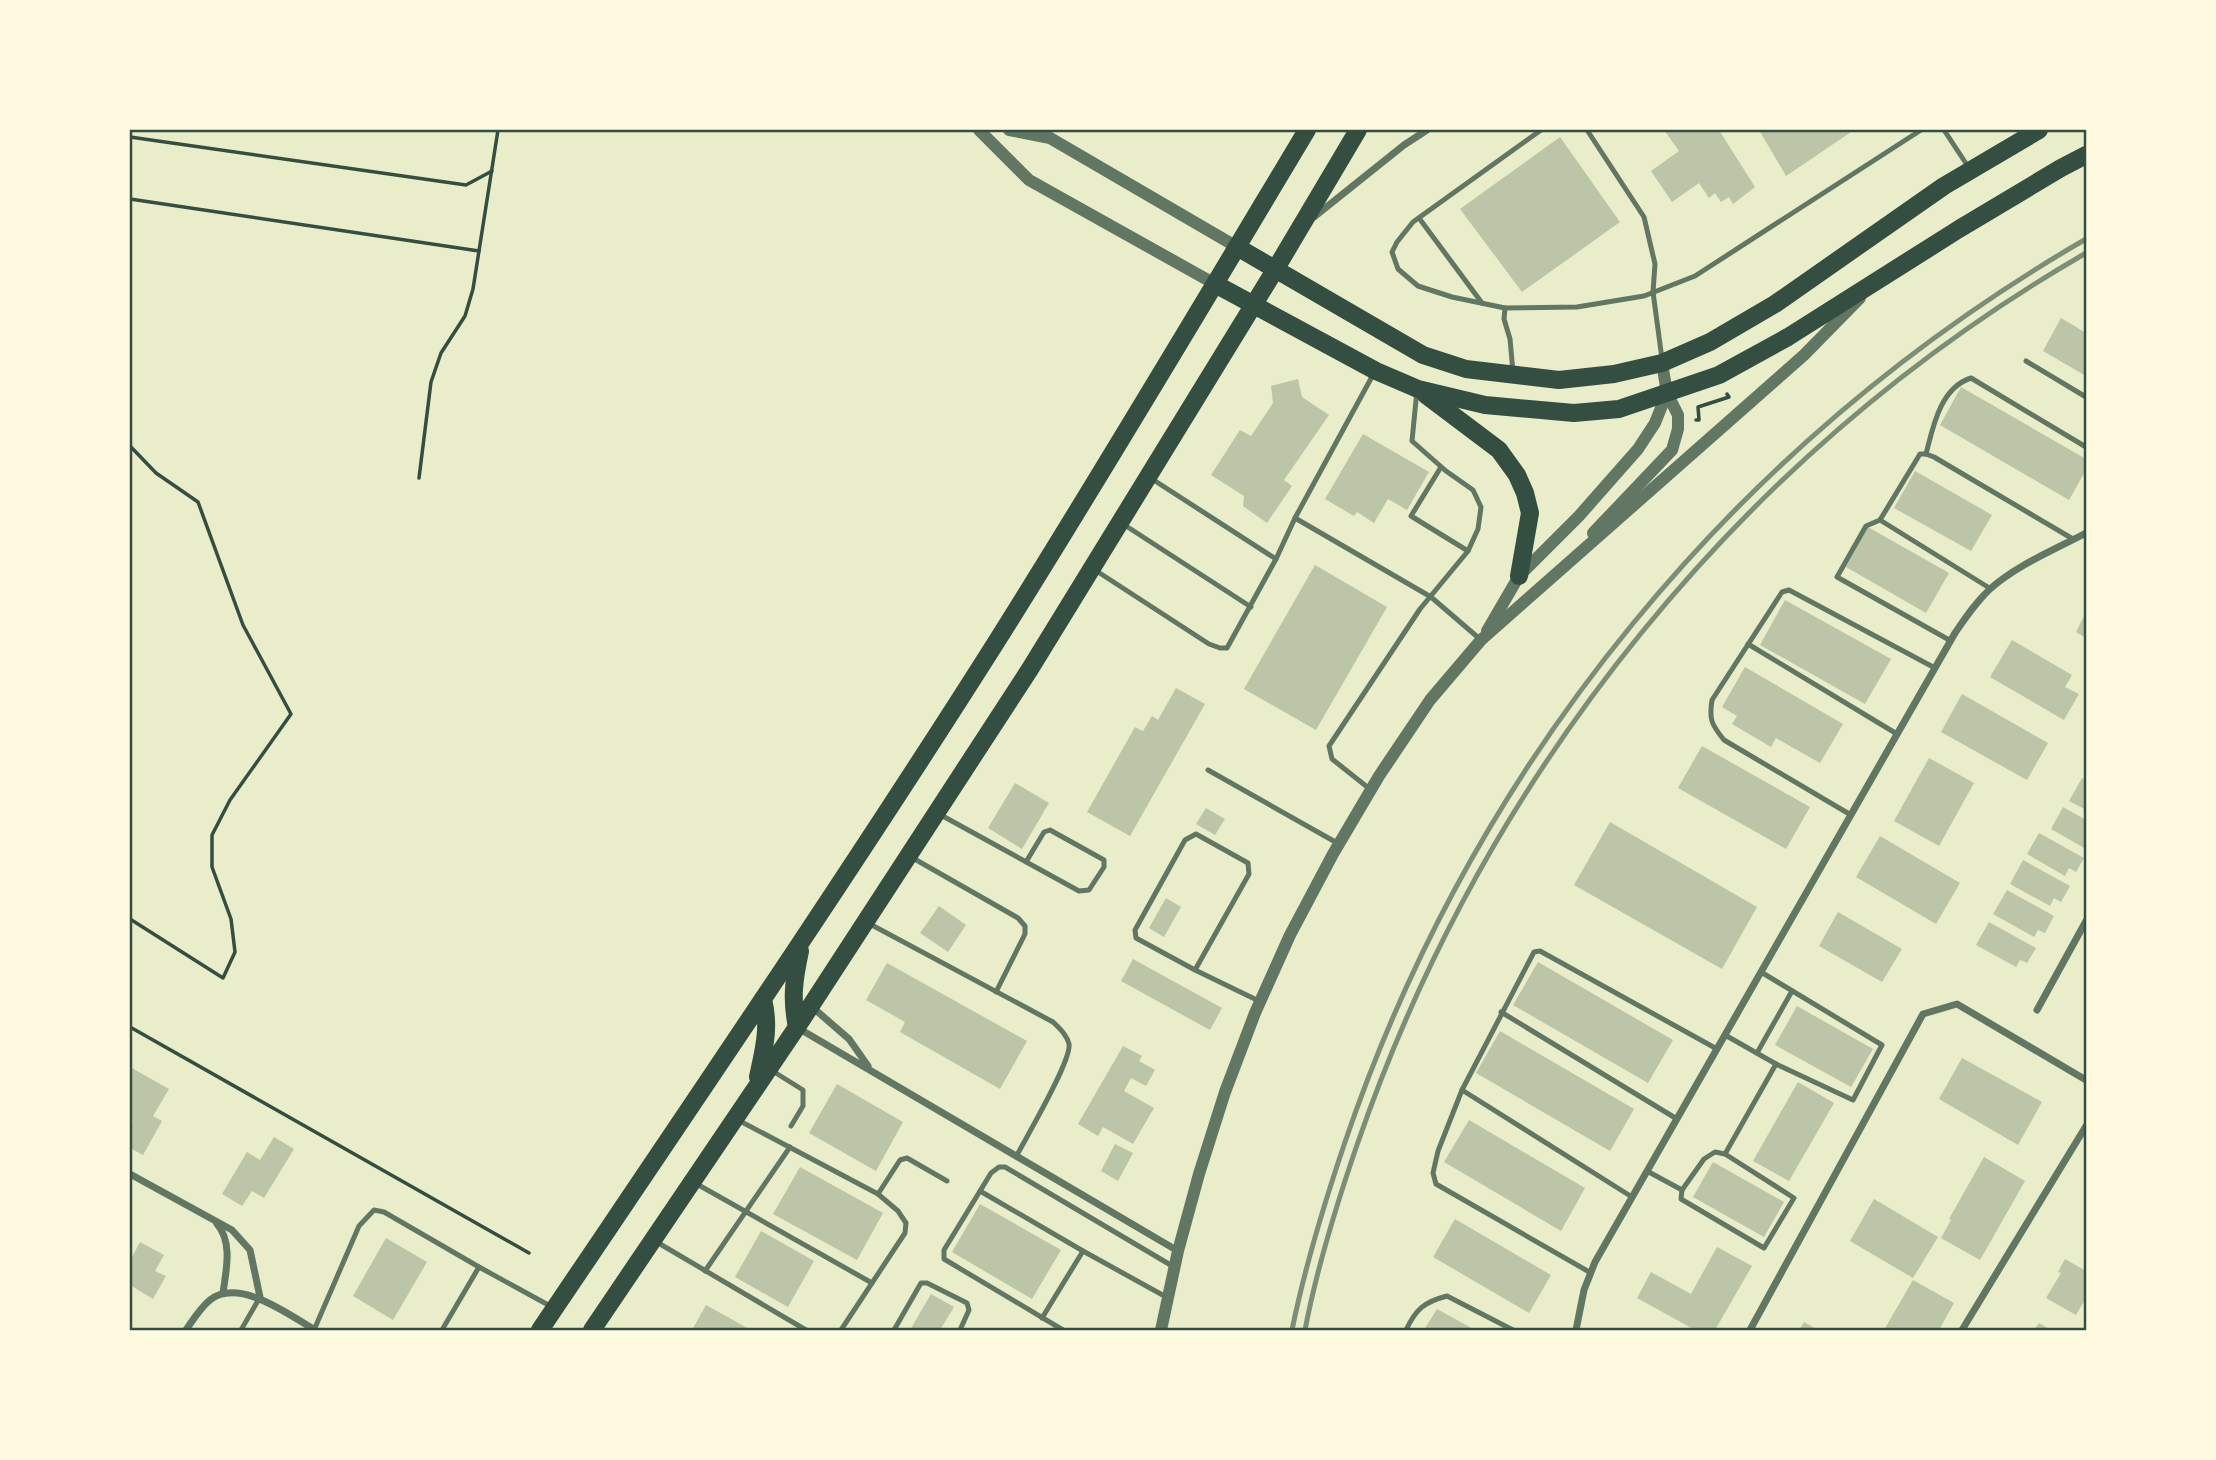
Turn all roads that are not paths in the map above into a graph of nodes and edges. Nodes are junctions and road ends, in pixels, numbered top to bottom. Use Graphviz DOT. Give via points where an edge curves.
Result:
graph roads {
  1 [pos="979,130"];
  2 [pos="1009,130"];
  3 [pos="1307,130"];
  4 [pos="1358,130"];
  5 [pos="1427,130"];
  6 [pos="1541,130"];
  7 [pos="1587,130"];
  8 [pos="1921,130"];
  9 [pos="1944,130"];
  10 [pos="2039,130"];
  11 [pos="2087,155"];
  12 [pos="1971,170"];
  13 [pos="1419,218"];
  14 [pos="1302,226"];
  15 [pos="1237,247"];
  16 [pos="1275,270"];
  17 [pos="1875,283"];
  18 [pos="1215,284"];
  19 [pos="1653,292"];
  20 [pos="1482,303"];
  21 [pos="1254,305"];
  22 [pos="1505,308"];
  23 [pos="2026,361"];
  24 [pos="1662,363"];
  25 [pos="1376,371"];
  26 [pos="1513,375"];
  27 [pos="1418,389"];
  28 [pos="1667,393"];
  29 [pos="2087,397"];
  30 [pos="2087,447"];
  31 [pos="1926,454"];
  32 [pos="1441,467"];
  33 [pos="1149,476"];
  34 [pos="1295,518"];
  35 [pos="1880,520"];
  36 [pos="1120,523"];
  37 [pos="2087,533"];
  38 [pos="2074,540"];
  39 [pos="1468,551"];
  40 [pos="1276,559"];
  41 [pos="1572,561"];
  42 [pos="1092,568"];
  43 [pos="1519,576"];
  44 [pos="1991,589"];
  45 [pos="1431,597"];
  46 [pos="1251,607"];
  47 [pos="1481,640"];
  48 [pos="1951,641"];
  49 [pos="1748,644"];
  50 [pos="1935,668"];
  51 [pos="1897,734"];
  52 [pos="1208,770"];
  53 [pos="1371,790"];
  54 [pos="936,813"];
  55 [pos="1851,815"];
  56 [pos="1339,844"];
  57 [pos="909,856"];
  58 [pos="1026,862"];
  59 [pos="2087,921"];
  60 [pos="866,922"];
  61 [pos="802,940"];
  62 [pos="1195,970"];
  63 [pos="1761,972"];
  64 [pos="1792,991"];
  65 [pos="996,992"];
  66 [pos="763,999"];
  67 [pos="1261,1002"];
  68 [pos="811,1006"];
  69 [pos="2037,1010"];
  70 [pos="1501,1012"];
  71 [pos="797,1027"];
  72 [pos="1725,1035"];
  73 [pos="1717,1049"];
  74 [pos="1756,1053"];
  75 [pos="1776,1064"];
  76 [pos="768,1068"];
  77 [pos="870,1069"];
  78 [pos="2087,1080"];
  79 [pos="756,1088"];
  80 [pos="1462,1090"];
  81 [pos="735,1118"];
  82 [pos="1677,1119"];
  83 [pos="791,1126"];
  84 [pos="2087,1126"];
  85 [pos="790,1147"];
  86 [pos="1725,1154"];
  87 [pos="1017,1155"];
  88 [pos="1647,1171"];
  89 [pos="130,1174"];
  90 [pos="947,1181"];
  91 [pos="692,1182"];
  92 [pos="1682,1190"];
  93 [pos="979,1191"];
  94 [pos="878,1194"];
  95 [pos="1632,1197"];
  96 [pos="747,1212"];
  97 [pos="214,1221"];
  98 [pos="653,1240"];
  99 [pos="1083,1251"];
  100 [pos="1178,1251"];
  101 [pos="479,1267"];
  102 [pos="1174,1267"];
  103 [pos="705,1271"];
  104 [pos="1591,1273"];
  105 [pos="872,1283"];
  106 [pos="223,1293"];
  107 [pos="260,1297"];
  108 [pos="1168,1298"];
  109 [pos="555,1308"];
  110 [pos="1042,1318"];
  111 [pos="315,1330"];
  112 [pos="593,1330"];
  113 [pos="186,1331"];
  114 [pos="241,1331"];
  115 [pos="442,1331"];
  116 [pos="540,1331"];
  117 [pos="806,1331"];
  118 [pos="841,1331"];
  119 [pos="894,1331"];
  120 [pos="960,1331"];
  121 [pos="1063,1331"];
  122 [pos="1161,1331"];
  123 [pos="1406,1331"];
  124 [pos="1513,1331"];
  125 [pos="1576,1331"];
  126 [pos="1750,1331"];
  127 [pos="1962,1331"];
  1 -- 18 [label="street" via="1029,180"];
  2 -- 15 [label="street" via="1050,138"];
  3 -- 15 [label="main road"];
  4 -- 14 [label="main road"];
  5 -- 14 [label="street"];
  6 -- 13 [label="lane"];
  7 -- 19 [label="lane" via="1644,217 1655,264"];
  8 -- 19 [label="lane" via="1695,276"];
  9 -- 12 [label="lane"];
  10 -- 12 [label="main road"];
  11 -- 17 [label="main road"];
  12 -- 24 [label="main road" via="1775,304 1710,342"];
  13 -- 20 [label="lane"];
  13 -- 20 [label="lane" via="1392,252 1398,269 1418,286"];
  14 -- 16 [label="main road"];
  15 -- 16 [label="main road"];
  15 -- 18 [label="main road"];
  16 -- 21 [label="main road"];
  16 -- 26 [label="main road" via="1423,355 1466,369"];
  17 -- 28 [label="main road" via="1719,375"];
  17 -- 41 [label="street" via="1804,355"];
  18 -- 21 [label="main road"];
  18 -- 61 [label="main road" via="995,645"];
  19 -- 22 [label="lane" via="1577,307"];
  19 -- 24 [label="lane"];
  20 -- 22 [label="lane"];
  21 -- 25 [label="main road"];
  21 -- 33 [label="main road"];
  22 -- 26 [label="lane"];
  23 -- 29 [label="lane"];
  24 -- 26 [label="main road" via="1559,380"];
  24 -- 28 [label="street"];
  25 -- 27 [label="main road"];
  25 -- 34 [label="lane"];
  27 -- 28 [label="main road" via="1485,405 1574,412 1619,409"];
  27 -- 32 [label="lane" via="1412,441"];
  27 -- 43 [label="main road" via="1499,450 1517,475 1530,513"];
  28 -- 41 [label="street" via="1678,415 1672,450"];
  28 -- 43 [label="street" via="1638,449"];
  30 -- 31 [label="lane" via="1970,378 1939,408"];
  31 -- 35 [label="lane" via="1920,454"];
  31 -- 38 [label="lane"];
  32 -- 39 [label="lane" via="1473,490 1481,507"];
  32 -- 39 [label="lane" via="1411,516"];
  33 -- 36 [label="main road"];
  33 -- 40 [label="lane"];
  34 -- 40 [label="lane"];
  34 -- 45 [label="lane"];
  35 -- 44 [label="lane"];
  35 -- 48 [label="lane" via="1866,526 1836,576"];
  36 -- 42 [label="main road"];
  36 -- 46 [label="lane"];
  37 -- 38 [label="street"];
  38 -- 44 [label="street"];
  39 -- 45 [label="lane"];
  40 -- 46 [label="lane"];
  41 -- 47 [label="street"];
  42 -- 46 [label="lane" via="1220,648 1227,648"];
  42 -- 54 [label="main road"];
  43 -- 47 [label="street"];
  44 -- 48 [label="street" via="1971,609"];
  45 -- 47 [label="lane"];
  45 -- 53 [label="lane" via="1329,746 1332,759"];
  47 -- 53 [label="street" via="1430,700"];
  48 -- 50 [label="street"];
  49 -- 50 [label="lane" via="1782,592 1788,590"];
  49 -- 51 [label="lane"];
  49 -- 55 [label="lane" via="1712,699 1709,717 1715,729 1724,740"];
  50 -- 51 [label="street"];
  51 -- 55 [label="street"];
  52 -- 56 [label="lane"];
  53 -- 56 [label="street"];
  54 -- 57 [label="main road"];
  54 -- 58 [label="lane"];
  55 -- 63 [label="street"];
  56 -- 67 [label="street" via="1290,935"];
  57 -- 60 [label="main road"];
  57 -- 65 [label="lane" via="1025,926"];
  58 -- 58 [label="lane" via="1079,891 1089,890 1104,867 1104,860 1050,830 1044,832"];
  59 -- 69 [label="street"];
  60 -- 65 [label="lane"];
  60 -- 68 [label="main road"];
  61 -- 66 [label="main road"];
  61 -- 71 [label="main road" via="793,988"];
  62 -- 62 [label="lane" via="1249,874 1248,863 1196,834 1185,840 1135,930 1136,938"];
  62 -- 67 [label="lane"];
  63 -- 64 [label="lane"];
  63 -- 72 [label="street"];
  64 -- 74 [label="lane"];
  64 -- 75 [label="lane" via="1882,1045 1853,1100"];
  65 -- 87 [label="lane" via="1053,1022 1070,1046"];
  66 -- 79 [label="main road" via="768,1018"];
  66 -- 109 [label="main road"];
  67 -- 100 [label="street" via="1225,1092"];
  68 -- 71 [label="main road"];
  68 -- 77 [label="street" via="849,1039"];
  70 -- 73 [label="lane" via="1534,952 1540,951"];
  70 -- 80 [label="lane"];
  70 -- 82 [label="lane"];
  71 -- 76 [label="main road"];
  71 -- 77 [label="street"];
  72 -- 73 [label="street"];
  72 -- 74 [label="lane"];
  73 -- 82 [label="street"];
  74 -- 75 [label="lane"];
  75 -- 86 [label="lane"];
  76 -- 79 [label="main road"];
  76 -- 83 [label="lane" via="803,1090 803,1106"];
  77 -- 87 [label="street"];
  78 -- 126 [label="street" via="1957,1004 1923,1014"];
  79 -- 81 [label="main road"];
  80 -- 95 [label="lane"];
  80 -- 104 [label="lane" via="1438,1151 1433,1173 1436,1184"];
  81 -- 85 [label="lane"];
  81 -- 91 [label="main road"];
  82 -- 88 [label="street"];
  84 -- 127 [label="street"];
  85 -- 94 [label="lane"];
  85 -- 96 [label="lane"];
  86 -- 92 [label="lane" via="1715,1152 1704,1159"];
  86 -- 92 [label="lane" via="1794,1198 1764,1248 1682,1199"];
  87 -- 100 [label="street"];
  88 -- 92 [label="lane"];
  88 -- 95 [label="street"];
  89 -- 97 [label="street"];
  90 -- 94 [label="lane" via="907,1158 900,1160"];
  91 -- 96 [label="lane"];
  91 -- 98 [label="main road"];
  93 -- 99 [label="lane"];
  93 -- 102 [label="lane" via="991,1173 1005,1167"];
  93 -- 110 [label="lane" via="944,1250 944,1259"];
  94 -- 105 [label="lane" via="898,1211 905,1233"];
  95 -- 104 [label="street"];
  96 -- 103 [label="lane"];
  96 -- 105 [label="lane"];
  97 -- 106 [label="street" via="224,1232"];
  97 -- 107 [label="street" via="232,1230 250,1250"];
  98 -- 103 [label="lane"];
  98 -- 112 [label="main road"];
  99 -- 108 [label="lane"];
  99 -- 110 [label="lane"];
  100 -- 102 [label="street"];
  101 -- 109 [label="lane"];
  101 -- 111 [label="lane" via="374,1210 359,1226"];
  101 -- 115 [label="lane"];
  102 -- 108 [label="street"];
  103 -- 117 [label="lane"];
  104 -- 125 [label="street"];
  105 -- 118 [label="lane"];
  106 -- 107 [label="street"];
  106 -- 113 [label="street" via="200,1310"];
  107 -- 111 [label="street"];
  107 -- 114 [label="lane"];
  108 -- 122 [label="street"];
  109 -- 116 [label="main road"];
  110 -- 121 [label="lane"];
  119 -- 120 [label="lane" via="921,1283 967,1303 969,1310"];
  123 -- 124 [label="lane" via="1413,1314 1447,1296"];
}
